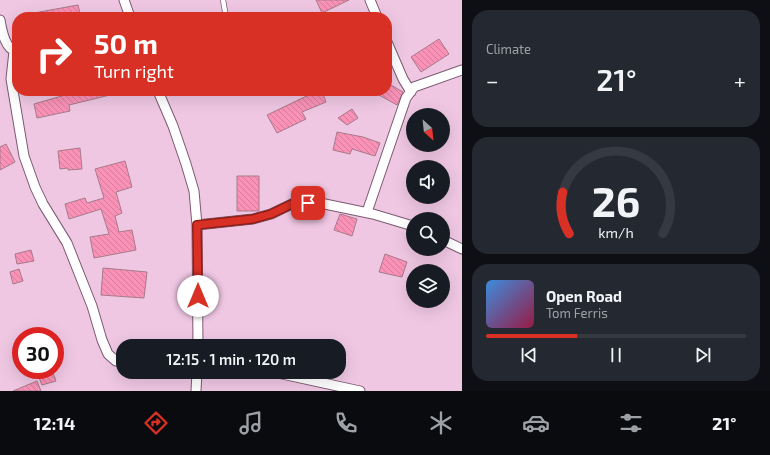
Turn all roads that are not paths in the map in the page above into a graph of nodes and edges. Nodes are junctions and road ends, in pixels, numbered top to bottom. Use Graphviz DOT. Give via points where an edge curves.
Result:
graph roads {
  1 [pos="124,0"];
  2 [pos="223,0"];
  3 [pos="370,0"];
  4 [pos="128,12"];
  5 [pos="225,12"];
  6 [pos="375,12"];
  7 [pos="0,20"];
  8 [pos="12,49"];
  9 [pos="392,54"];
  10 [pos="12,68"];
  11 [pos="462,70"];
  12 [pos="12,90"];
  13 [pos="411,92"];
  14 [pos="13,96"];
  15 [pos="160,96"];
  16 [pos="367,212"];
  17 [pos="406,224"];
  18 [pos="197,225"];
  19 [pos="450,243"];
  20 [pos="462,249"];
  21 [pos="198,339"];
  22 [pos="116,361"];
  23 [pos="197,379"];
  24 [pos="305,379"];
  25 [pos="196,391"];
  26 [pos="360,391"];
  1 -- 4 [label="street"];
  2 -- 5 [label="lane"];
  3 -- 6 [label="street"];
  7 -- 8 [label="street" via="8,46"];
  9 -- 13 [label="street"];
  10 -- 12 [label="street"];
  11 -- 13 [label="street" via="414,87"];
  13 -- 16 [label="street" via="406,98"];
  14 -- 22 [label="street" via="24,156 35,188 68,243 102,340 108,354"];
  15 -- 18 [label="street" via="173,126 194,191"];
  16 -- 17 [label="street"];
  16 -- 18 [label="street" via="296,202 253,219"];
  18 -- 21 [label="street"];
  19 -- 20 [label="street"];
  23 -- 25 [label="street"];
  24 -- 26 [label="street"];
}
